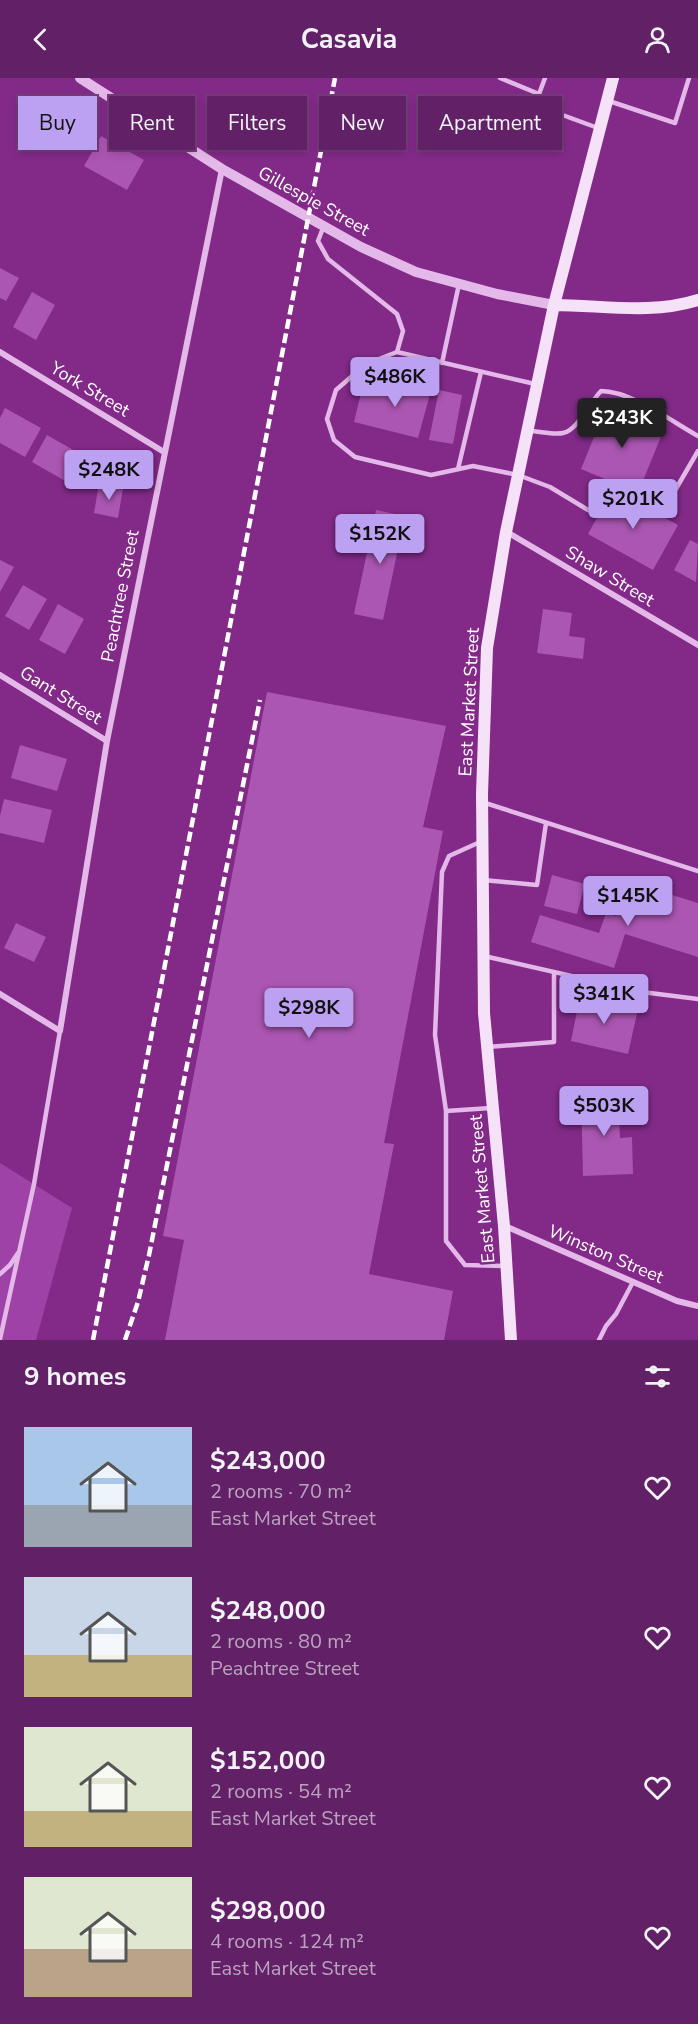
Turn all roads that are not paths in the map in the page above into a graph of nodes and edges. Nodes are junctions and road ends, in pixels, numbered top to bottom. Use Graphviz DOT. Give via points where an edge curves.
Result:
graph roads {
  1 [pos="80,78"];
  2 [pos="500,78"];
  3 [pos="545,78"];
  4 [pos="613,78"];
  5 [pos="689,78"];
  6 [pos="539,94"];
  7 [pos="608,101"];
  8 [pos="601,129"];
  9 [pos="222,169"];
  10 [pos="324,226"];
  11 [pos="459,284"];
  12 [pos="698,300"];
  13 [pos="554,306"];
  14 [pos="0,352"];
  15 [pos="397,352"];
  16 [pos="442,363"];
  17 [pos="481,372"];
  18 [pos="537,385"];
  19 [pos="527,430"];
  20 [pos="698,436"];
  21 [pos="698,451"];
  22 [pos="164,452"];
  23 [pos="458,469"];
  24 [pos="518,475"];
  25 [pos="673,494"];
  26 [pos="588,510"];
  27 [pos="506,532"];
  28 [pos="698,645"];
  29 [pos="0,675"];
  30 [pos="107,741"];
  31 [pos="482,802"];
  32 [pos="546,823"];
  33 [pos="483,841"];
  34 [pos="698,871"];
  35 [pos="483,880"];
  36 [pos="484,956"];
  37 [pos="554,973"];
  38 [pos="0,994"];
  39 [pos="698,999"];
  40 [pos="60,1030"];
  41 [pos="487,1047"];
  42 [pos="493,1108"];
  43 [pos="446,1111"];
  44 [pos="504,1226"];
  45 [pos="19,1251"];
  46 [pos="507,1266"];
  47 [pos="0,1274"];
  48 [pos="633,1282"];
  49 [pos="698,1306"];
  50 [pos="0,1339"];
  51 [pos="512,1340"];
  52 [pos="599,1340"];
  1 -- 9 [label="street, Gillespie Street"];
  2 -- 6 [label="lane"];
  3 -- 6 [label="lane"];
  4 -- 7 [label="main road, East Market Street"];
  5 -- 7 [label="lane" via="675,123"];
  6 -- 8 [label="lane" via="556,113"];
  7 -- 8 [label="main road, East Market Street"];
  8 -- 13 [label="main road, East Market Street"];
  9 -- 10 [label="street, Gillespie Street"];
  9 -- 22 [label="street, Peachtree Street"];
  10 -- 11 [label="street, Gillespie Street" via="416,273"];
  10 -- 15 [label="lane" via="318,241 328,259 397,314 403,331"];
  11 -- 13 [label="street, Gillespie Street"];
  11 -- 16 [label="lane"];
  12 -- 13 [label="main road" via="653,309"];
  13 -- 18 [label="main road, East Market Street"];
  14 -- 22 [label="street, York Street"];
  15 -- 16 [label="lane"];
  15 -- 23 [label="lane" via="366,364 336,390 327,419 334,440 355,457 431,475"];
  16 -- 17 [label="lane"];
  17 -- 18 [label="lane"];
  17 -- 23 [label="lane"];
  18 -- 19 [label="main road, East Market Street"];
  19 -- 20 [label="lane" via="563,433 573,428 601,391 614,391"];
  19 -- 24 [label="main road, East Market Street"];
  21 -- 25 [label="lane"];
  22 -- 30 [label="street, Peachtree Street"];
  23 -- 24 [label="lane" via="473,466"];
  24 -- 26 [label="lane" via="550,487"];
  24 -- 27 [label="main road, East Market Street"];
  27 -- 28 [label="street, Shaw Street"];
  27 -- 31 [label="main road, East Market Street" via="487,648"];
  29 -- 30 [label="street, Gant Street"];
  30 -- 40 [label="street, Peachtree Street"];
  31 -- 32 [label="lane"];
  31 -- 33 [label="main road, East Market Street"];
  32 -- 34 [label="lane"];
  32 -- 35 [label="lane" via="537,885"];
  33 -- 35 [label="main road, East Market Street"];
  33 -- 43 [label="lane" via="449,856 442,872 435,1035"];
  35 -- 36 [label="main road, East Market Street"];
  36 -- 37 [label="lane"];
  36 -- 41 [label="main road, East Market Street"];
  37 -- 39 [label="lane" via="642,992"];
  37 -- 41 [label="lane" via="554,1042"];
  38 -- 40 [label="street"];
  40 -- 45 [label="lane"];
  41 -- 42 [label="main road, East Market Street"];
  42 -- 43 [label="lane"];
  42 -- 44 [label="main road, East Market Street"];
  43 -- 46 [label="lane" via="446,1241 465,1265"];
  44 -- 46 [label="main road, East Market Street"];
  44 -- 48 [label="street, Winston Street"];
  45 -- 47 [label="lane"];
  45 -- 50 [label="lane"];
  46 -- 51 [label="main road, East Market Street"];
  48 -- 49 [label="street, Winston Street"];
  48 -- 52 [label="lane"];
}
